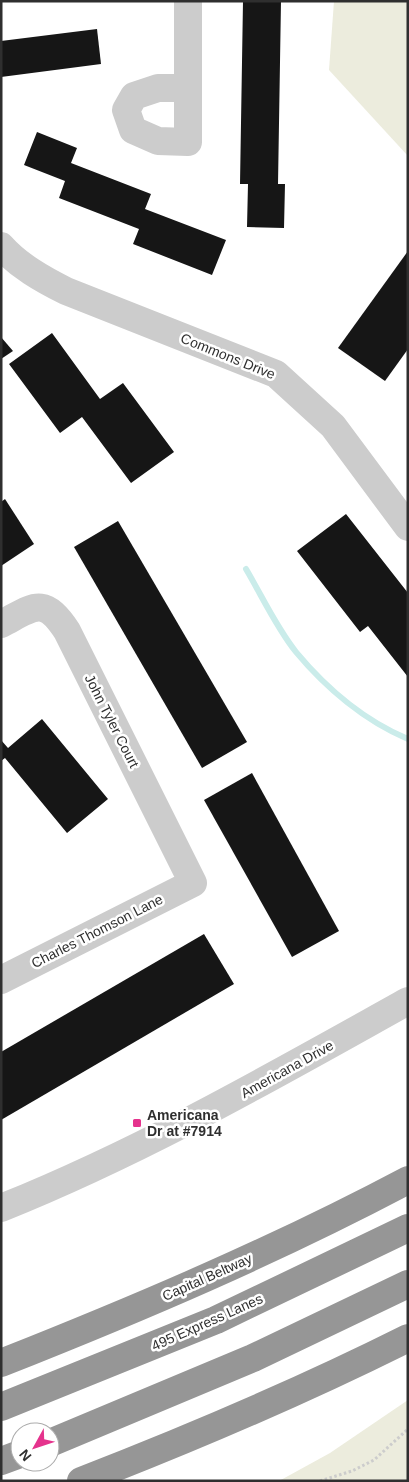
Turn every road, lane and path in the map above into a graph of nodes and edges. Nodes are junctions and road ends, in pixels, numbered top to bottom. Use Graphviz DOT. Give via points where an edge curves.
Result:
graph roads {
  1 [pos="188,1"];
  2 [pos="188,88"];
  3 [pos="1,246"];
  4 [pos="408,527"];
  5 [pos="1,624"];
  6 [pos="193,883"];
  7 [pos="1,980"];
  8 [pos="408,1001"];
  9 [pos="408,1180"];
  10 [pos="1,1208"];
  11 [pos="408,1228"];
  12 [pos="408,1284"];
  13 [pos="408,1338"];
  14 [pos="1,1363"];
  15 [pos="1,1407"];
  16 [pos="408,1428"];
  17 [pos="60,1438"];
  18 [pos="81,1481"];
  19 [pos="320,1481"];
  1 -- 2 [label="street"];
  3 -- 4 [label="street, Commons Drive" via="36,275 66,291 276,374 333,426"];
  5 -- 6 [label="street, John Tyler Court" via="33,608 43,608 56,616 67,631"];
  6 -- 7 [label="street, Charles Thomson Lane"];
  8 -- 10 [label="street, Americana Drive" via="227,1102 131,1151"];
  9 -- 14 [label="highway, Capital Beltway" via="241,1263"];
  11 -- 15 [label="highway, 495 Express Lanes" via="216,1320"];
  12 -- 17 [label="highway" via="253,1358"];
  13 -- 18 [label="highway" via="193,1436"];
  16 -- 19 [label="path" via="374,1460"];
}
